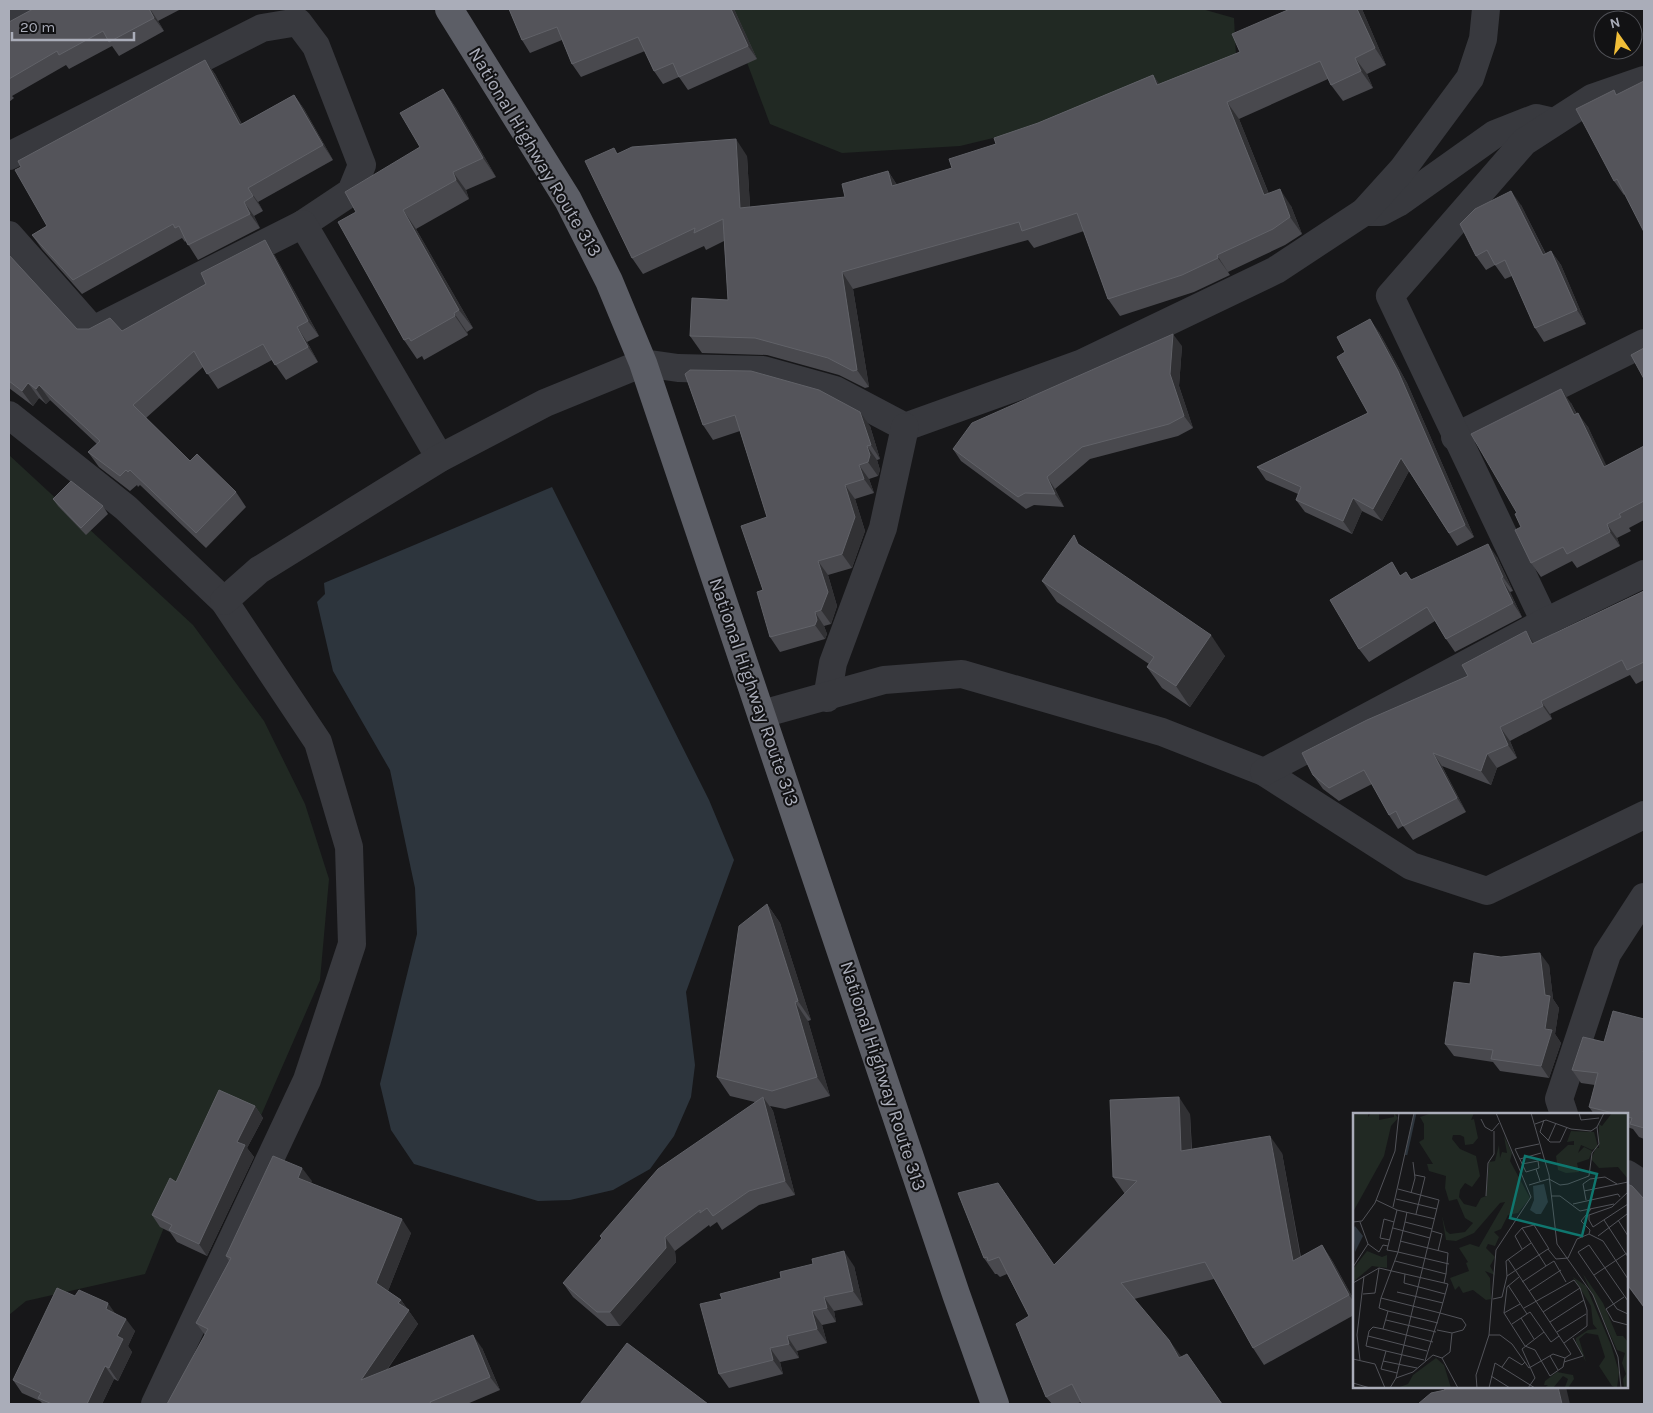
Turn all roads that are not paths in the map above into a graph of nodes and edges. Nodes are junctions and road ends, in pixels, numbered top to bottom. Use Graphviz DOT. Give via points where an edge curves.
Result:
graph roads {
  1 [pos="33,9"];
  2 [pos="449,9"];
  3 [pos="1486,9"];
  4 [pos="9,22"];
  5 [pos="1644,80"];
  6 [pos="1555,122"];
  7 [pos="9,156"];
  8 [pos="1364,212"];
  9 [pos="303,224"];
  10 [pos="9,235"];
  11 [pos="1644,343"];
  12 [pos="643,363"];
  13 [pos="9,415"];
  14 [pos="905,427"];
  15 [pos="1455,437"];
  16 [pos="440,458"];
  17 [pos="1644,574"];
  18 [pos="224,601"];
  19 [pos="1545,622"];
  20 [pos="827,698"];
  21 [pos="762,714"];
  22 [pos="1264,772"];
  23 [pos="1644,815"];
  24 [pos="1644,897"];
  25 [pos="1564,1113"];
  26 [pos="1628,1175"];
  27 [pos="1644,1185"];
  28 [pos="155,1404"];
  29 [pos="995,1404"];
  1 -- 4 [label="street"];
  2 -- 12 [label="highway, National Highway Route 313" via="568,200 609,281"];
  3 -- 8 [label="street" via="1483,39 1470,78 1402,170"];
  5 -- 6 [label="street" via="1592,98"];
  6 -- 8 [label="street" via="1536,118 1495,134 1398,203 1381,212"];
  6 -- 15 [label="street" via="1524,142 1390,296"];
  7 -- 9 [label="street" via="262,28 298,22 316,46 362,165 351,192"];
  8 -- 14 [label="street" via="1276,270 1080,364"];
  9 -- 10 [label="street" via="92,330"];
  9 -- 16 [label="street"];
  11 -- 15 [label="street"];
  12 -- 14 [label="street" via="678,368 763,370 835,390"];
  12 -- 16 [label="street" via="545,403"];
  12 -- 21 [label="highway, National Highway Route 313"];
  13 -- 18 [label="street" via="126,508"];
  14 -- 20 [label="street" via="883,528 833,663"];
  15 -- 19 [label="street"];
  16 -- 18 [label="street" via="259,570"];
  17 -- 19 [label="street"];
  18 -- 28 [label="street" via="318,742 349,847 352,944 307,1080"];
  19 -- 22 [label="street"];
  20 -- 21 [label="street"];
  20 -- 22 [label="street" via="884,680 962,674 1162,732"];
  21 -- 29 [label="highway, National Highway Route 313"];
  22 -- 23 [label="street" via="1411,866 1487,891"];
  24 -- 25 [label="street" via="1607,954 1559,1099"];
  26 -- 27 [label="street"];
}
